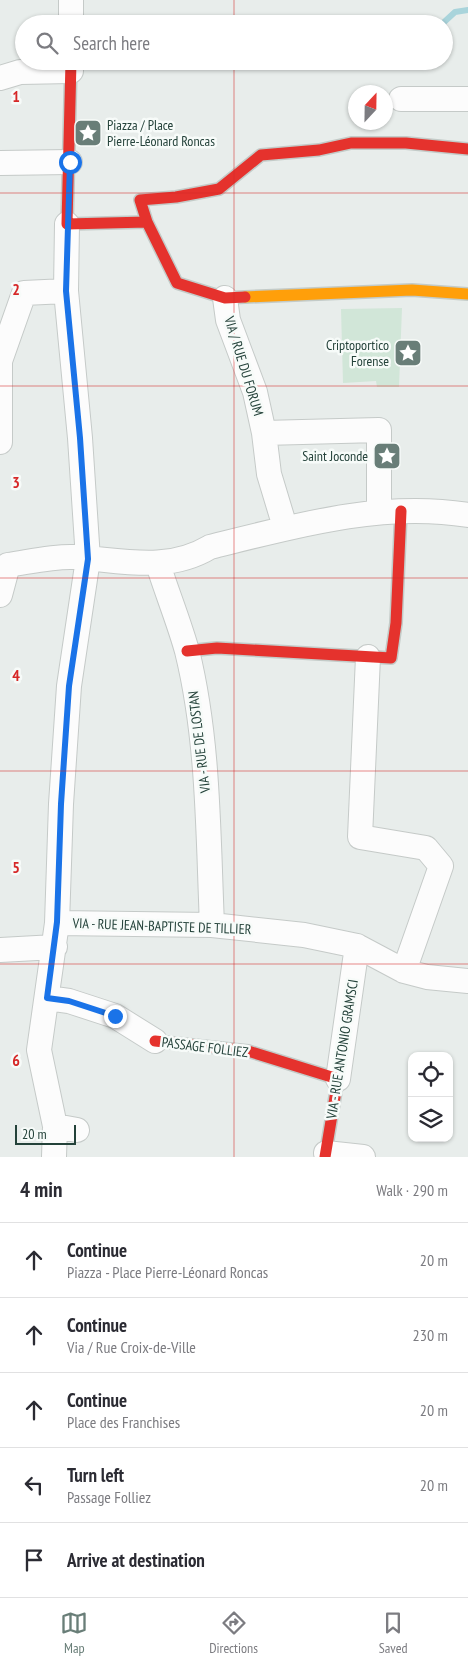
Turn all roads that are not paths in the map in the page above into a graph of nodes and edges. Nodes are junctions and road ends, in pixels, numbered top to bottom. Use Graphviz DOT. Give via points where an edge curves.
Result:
graph roads {
  1 [pos="71,0"];
  2 [pos="72,15"];
  3 [pos="37,70"];
  4 [pos="71,70"];
  5 [pos="0,78"];
  6 [pos="401,99"];
  7 [pos="468,99"];
  8 [pos="468,149"];
  9 [pos="70,162"];
  10 [pos="0,163"];
  11 [pos="147,222"];
  12 [pos="66,224"];
  13 [pos="66,291"];
  14 [pos="468,294"];
  15 [pos="226,298"];
  16 [pos="0,401"];
  17 [pos="264,433"];
  18 [pos="0,442"];
  19 [pos="390,512"];
  20 [pos="468,515"];
  21 [pos="285,527"];
  22 [pos="88,559"];
  23 [pos="158,564"];
  24 [pos="0,595"];
  25 [pos="187,651"];
  26 [pos="368,656"];
  27 [pos="57,922"];
  28 [pos="212,925"];
  29 [pos="357,946"];
  30 [pos="55,947"];
  31 [pos="0,950"];
  32 [pos="404,971"];
  33 [pos="468,981"];
  34 [pos="47,998"];
  35 [pos="155,1041"];
  36 [pos="338,1079"];
  37 [pos="325,1155"];
  38 [pos="54,1157"];
  39 [pos="364,1157"];
  1 -- 2 [label="street"];
  3 -- 5 [label="street"];
  4 -- 9 [label="street"];
  6 -- 7 [label="street"];
  8 -- 11 [label="street" via="406,142 351,143 261,156 219,189 140,200"];
  9 -- 10 [label="street"];
  9 -- 12 [label="street"];
  11 -- 12 [label="street"];
  11 -- 15 [label="street" via="177,283"];
  12 -- 13 [label="street"];
  13 -- 16 [label="street" via="24,293 0,361"];
  13 -- 22 [label="street"];
  14 -- 15 [label="street" via="412,290"];
  15 -- 17 [label="street, VIA / RUE DU FORUM" via="228,320 255,392"];
  16 -- 18 [label="street"];
  17 -- 19 [label="street" via="379,430"];
  17 -- 21 [label="street, VIA / RUE DU FORUM" via="269,474"];
  19 -- 20 [label="street" via="422,509"];
  19 -- 21 [label="street"];
  19 -- 26 [label="street" via="396,623 391,658"];
  21 -- 23 [label="street"];
  22 -- 23 [label="street"];
  22 -- 24 [label="street" via="73,557 8,565"];
  22 -- 27 [label="street" via="69,686"];
  23 -- 25 [label="street, VIA - RUE DE LOSTAN"];
  25 -- 26 [label="street" via="217,648"];
  25 -- 28 [label="street, VIA - RUE DE LOSTAN" via="202,746"];
  26 -- 32 [label="street" via="360,837 426,848 441,866"];
  27 -- 28 [label="street, VIA - RUE JEAN-BAPTISTE DE TILLIER"];
  27 -- 30 [label="street"];
  28 -- 29 [label="street, VIA - RUE JEAN-BAPTISTE DE TILLIER" via="304,935"];
  29 -- 32 [label="street, VIA - RUE JEAN-BAPTISTE DE TILLIER"];
  29 -- 36 [label="street, VIA - RUE ANTONIO GRAMSCI"];
  30 -- 31 [label="street"];
  30 -- 34 [label="street"];
  32 -- 33 [label="street, VIA - RUE JEAN-BAPTISTE DE TILLIER" via="426,978"];
  34 -- 35 [label="street, PASSAGE FOLLIEZ" via="69,1001 115,1016"];
  34 -- 38 [label="street" via="39,1050 66,1128"];
  35 -- 36 [label="street, PASSAGE FOLLIEZ" via="248,1051"];
  36 -- 37 [label="street, VIA - RUE ANTONIO GRAMSCI"];
  37 -- 39 [label="street"];
}
